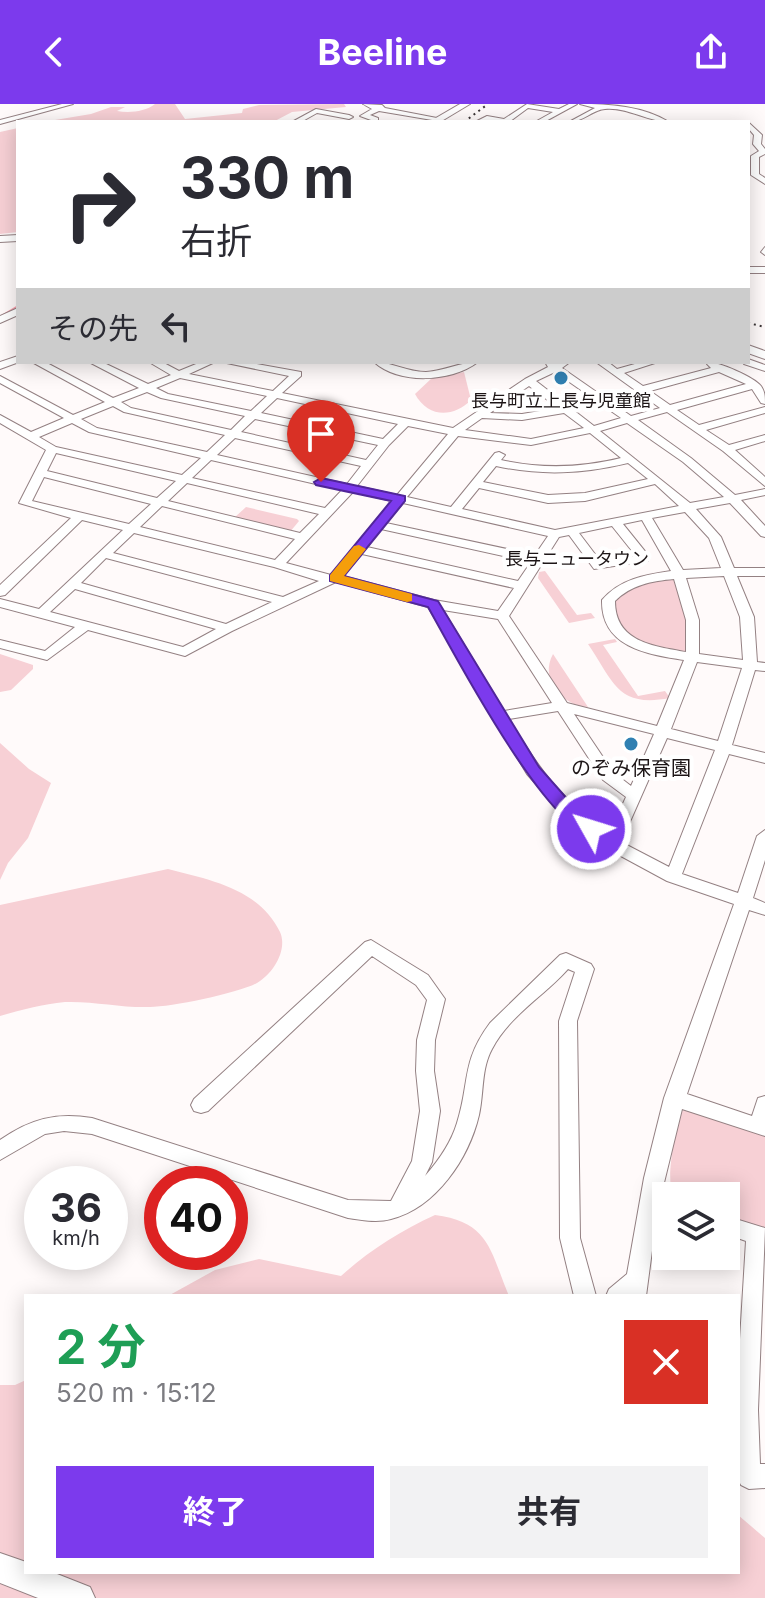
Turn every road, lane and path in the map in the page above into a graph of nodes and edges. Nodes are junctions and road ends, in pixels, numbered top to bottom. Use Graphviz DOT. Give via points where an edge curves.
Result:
graph roads {
  1 [pos="70,104"];
  2 [pos="366,104"];
  3 [pos="387,104"];
  4 [pos="424,104"];
  5 [pos="466,104"];
  6 [pos="574,104"];
  7 [pos="583,104"];
  8 [pos="56,105"];
  9 [pos="602,106"];
  10 [pos="377,109"];
  11 [pos="560,111"];
  12 [pos="2,113"];
  13 [pos="407,113"];
  14 [pos="364,116"];
  15 [pos="349,117"];
  16 [pos="301,120"];
  17 [pos="342,120"];
  18 [pos="375,120"];
  19 [pos="395,120"];
  20 [pos="432,120"];
  21 [pos="438,120"];
  22 [pos="507,120"];
  23 [pos="543,120"];
  24 [pos="577,120"];
  25 [pos="660,120"];
  26 [pos="0,122"];
  27 [pos="750,126"];
  28 [pos="765,152"];
  29 [pos="753,172"];
  30 [pos="765,182"];
  31 [pos="41,364"];
  32 [pos="98,364"];
  33 [pos="158,364"];
  34 [pos="205,364"];
  35 [pos="239,364"];
  36 [pos="383,364"];
  37 [pos="469,364"];
  38 [pos="554,364"];
  39 [pos="557,364"];
  40 [pos="604,364"];
  41 [pos="646,364"];
  42 [pos="712,364"];
  43 [pos="721,368"];
  44 [pos="616,372"];
  45 [pos="179,375"];
  46 [pos="0,379"];
  47 [pos="529,381"];
  48 [pos="755,385"];
  49 [pos="145,388"];
  50 [pos="641,390"];
  51 [pos="274,392"];
  52 [pos="765,401"];
  53 [pos="111,403"];
  54 [pos="668,408"];
  55 [pos="564,410"];
  56 [pos="765,410"];
  57 [pos="252,415"];
  58 [pos="481,415"];
  59 [pos="0,418"];
  60 [pos="72,418"];
  61 [pos="628,419"];
  62 [pos="406,422"];
  63 [pos="591,429"];
  64 [pos="697,429"];
  65 [pos="455,432"];
  66 [pos="230,433"];
  67 [pos="31,436"];
  68 [pos="765,438"];
  69 [pos="508,441"];
  70 [pos="385,443"];
  71 [pos="52,449"];
  72 [pos="727,449"];
  73 [pos="207,456"];
  74 [pos="629,459"];
  75 [pos="494,462"];
  76 [pos="765,463"];
  77 [pos="367,464"];
  78 [pos="748,468"];
  79 [pos="40,473"];
  80 [pos="183,479"];
  81 [pos="657,480"];
  82 [pos="765,483"];
  83 [pos="476,484"];
  84 [pos="349,489"];
  85 [pos="765,492"];
  86 [pos="732,498"];
  87 [pos="400,499"];
  88 [pos="160,501"];
  89 [pos="686,506"];
  90 [pos="455,510"];
  91 [pos="327,512"];
  92 [pos="644,515"];
  93 [pos="78,517"];
  94 [pos="614,521"];
  95 [pos="379,525"];
  96 [pos="131,529"];
  97 [pos="572,531"];
  98 [pos="765,533"];
  99 [pos="555,534"];
  100 [pos="301,537"];
  101 [pos="358,549"];
  102 [pos="104,554"];
  103 [pos="539,560"];
  104 [pos="278,564"];
  105 [pos="765,572"];
  106 [pos="731,573"];
  107 [pos="680,576"];
  108 [pos="332,579"];
  109 [pos="72,584"];
  110 [pos="522,586"];
  111 [pos="0,592"];
  112 [pos="283,601"];
  113 [pos="0,603"];
  114 [pos="433,604"];
  115 [pos="41,614"];
  116 [pos="502,616"];
  117 [pos="85,626"];
  118 [pos="227,628"];
  119 [pos="0,644"];
  120 [pos="693,655"];
  121 [pos="758,666"];
  122 [pos="561,706"];
  123 [pos="500,716"];
  124 [pos="663,732"];
  125 [pos="723,749"];
  126 [pos="765,758"];
  127 [pos="635,796"];
  128 [pos="765,836"];
  129 [pos="612,844"];
  130 [pos="673,877"];
  131 [pos="744,903"];
  132 [pos="765,909"];
  133 [pos="674,1098"];
  134 [pos="765,1104"];
  135 [pos="201,1105"];
  136 [pos="762,1127"];
  137 [pos="0,1151"];
  138 [pos="661,1182"];
  139 [pos="397,1208"];
  140 [pos="652,1227"];
  141 [pos="740,1229"];
  142 [pos="761,1236"];
  143 [pos="636,1287"];
  144 [pos="584,1294"];
  145 [pos="742,1407"];
  146 [pos="765,1476"];
  147 [pos="0,1568"];
  148 [pos="79,1598"];
  1 -- 8 [label="street"];
  2 -- 10 [label="street"];
  3 -- 10 [label="street"];
  4 -- 13 [label="street"];
  5 -- 21 [label="main road"];
  6 -- 11 [label="street"];
  7 -- 9 [label="street"];
  8 -- 26 [label="street"];
  9 -- 24 [label="street"];
  9 -- 25 [label="street"];
  10 -- 13 [label="street"];
  10 -- 14 [label="street"];
  11 -- 22 [label="street" via="527,106"];
  11 -- 23 [label="street"];
  12 -- 26 [label="street"];
  13 -- 19 [label="street"];
  13 -- 20 [label="street"];
  14 -- 15 [label="street"];
  14 -- 18 [label="street"];
  15 -- 16 [label="street" via="316,111"];
  15 -- 17 [label="street"];
  27 -- 28 [label="street"];
  28 -- 29 [label="street" via="755,156"];
  29 -- 30 [label="street"];
  31 -- 53 [label="street"];
  32 -- 49 [label="street"];
  33 -- 45 [label="street"];
  34 -- 45 [label="street"];
  35 -- 51 [label="street" via="297,374"];
  36 -- 37 [label="street" via="429,374"];
  38 -- 47 [label="street"];
  39 -- 61 [label="street"];
  40 -- 44 [label="street"];
  41 -- 44 [label="street"];
  42 -- 43 [label="street"];
  43 -- 48 [label="street"];
  43 -- 50 [label="street"];
  44 -- 50 [label="street"];
  45 -- 49 [label="street"];
  45 -- 51 [label="street"];
  46 -- 60 [label="street"];
  47 -- 55 [label="street"];
  47 -- 58 [label="street"];
  48 -- 52 [label="street"];
  48 -- 54 [label="street"];
  49 -- 53 [label="street"];
  49 -- 57 [label="street"];
  50 -- 54 [label="street"];
  51 -- 57 [label="street"];
  51 -- 62 [label="street"];
  53 -- 60 [label="street"];
  53 -- 66 [label="street"];
  54 -- 61 [label="street"];
  54 -- 64 [label="street"];
  55 -- 58 [label="street" via="516,418"];
  55 -- 63 [label="street"];
  56 -- 64 [label="street"];
  57 -- 66 [label="street"];
  57 -- 70 [label="street"];
  58 -- 65 [label="street"];
  59 -- 67 [label="street"];
  60 -- 67 [label="street"];
  60 -- 73 [label="street" via="93,430"];
  61 -- 63 [label="street"];
  61 -- 86 [label="street"];
  62 -- 65 [label="street"];
  62 -- 70 [label="street"];
  63 -- 69 [label="street" via="553,439"];
  63 -- 74 [label="street"];
  64 -- 72 [label="street"];
  65 -- 69 [label="street"];
  65 -- 87 [label="street"];
  66 -- 73 [label="street"];
  66 -- 77 [label="street"];
  67 -- 71 [label="street"];
  68 -- 72 [label="street"];
  69 -- 75 [label="street"];
  70 -- 77 [label="street"];
  71 -- 79 [label="street"];
  71 -- 80 [label="street"];
  72 -- 78 [label="street"];
  73 -- 80 [label="street"];
  73 -- 84 [label="street"];
  74 -- 75 [label="street" via="568,472 530,471"];
  74 -- 81 [label="street"];
  75 -- 83 [label="street"];
  76 -- 78 [label="street"];
  77 -- 84 [label="street"];
  78 -- 82 [label="street"];
  79 -- 88 [label="street"];
  79 -- 93 [label="street" via="25,503"];
  80 -- 88 [label="street"];
  80 -- 91 [label="street"];
  81 -- 83 [label="street" via="585,497 548,499"];
  81 -- 89 [label="street"];
  83 -- 90 [label="street"];
  84 -- 87 [label="street"];
  84 -- 91 [label="street"];
  85 -- 86 [label="street"];
  86 -- 89 [label="street"];
  86 -- 98 [label="street"];
  87 -- 90 [label="street"];
  87 -- 95 [label="street"];
  88 -- 96 [label="street"];
  88 -- 100 [label="street"];
  89 -- 92 [label="street"];
  89 -- 106 [label="street" via="715,537"];
  90 -- 99 [label="street"];
  91 -- 100 [label="street"];
  92 -- 94 [label="street"];
  92 -- 107 [label="street" via="666,544"];
  93 -- 96 [label="street"];
  93 -- 111 [label="street"];
  94 -- 97 [label="street"];
  94 -- 97 [label="street" via="644,558 598,566"];
  95 -- 101 [label="street"];
  95 -- 103 [label="street"];
  96 -- 102 [label="street"];
  96 -- 104 [label="street"];
  97 -- 99 [label="street"];
  99 -- 103 [label="street"];
  100 -- 104 [label="street"];
  101 -- 108 [label="street"];
  101 -- 110 [label="street"];
  102 -- 109 [label="street"];
  102 -- 112 [label="street"];
  103 -- 110 [label="street"];
  104 -- 108 [label="street"];
  105 -- 106 [label="street"];
  106 -- 107 [label="street"];
  106 -- 121 [label="street"];
  107 -- 120 [label="street" via="691,612"];
  107 -- 120 [label="street" via="627,583 608,598 608,617 615,629 646,648"];
  108 -- 112 [label="street"];
  108 -- 114 [label="street"];
  109 -- 115 [label="street"];
  109 -- 118 [label="street"];
  110 -- 116 [label="street"];
  112 -- 118 [label="street"];
  113 -- 115 [label="street"];
  114 -- 116 [label="street"];
  114 -- 123 [label="street"];
  115 -- 117 [label="street"];
  116 -- 122 [label="street"];
  117 -- 118 [label="street" via="185,652"];
  117 -- 119 [label="street" via="47,656"];
  120 -- 121 [label="street"];
  120 -- 124 [label="street"];
  121 -- 125 [label="street"];
  122 -- 123 [label="street"];
  122 -- 124 [label="street"];
  122 -- 127 [label="street" via="608,776"];
  123 -- 129 [label="street" via="554,797"];
  124 -- 125 [label="street"];
  124 -- 127 [label="street"];
  125 -- 126 [label="street"];
  125 -- 130 [label="street"];
  127 -- 129 [label="street"];
  128 -- 131 [label="street"];
  129 -- 130 [label="street"];
  130 -- 131 [label="street"];
  131 -- 132 [label="street"];
  131 -- 133 [label="street"];
  133 -- 136 [label="street"];
  133 -- 138 [label="street"];
  134 -- 136 [label="street"];
  135 -- 139 [label="street" via="371,947 422,980 436,999 426,1040 430,1111 422,1162"];
  137 -- 139 [label="street" via="32,1128 62,1120 348,1209"];
  139 -- 144 [label="street" via="442,1172 453,1155 468,1122 479,1055 494,1031 566,960 585,969 568,1021 570,1238"];
  140 -- 143 [label="street"];
  141 -- 142 [label="street"];
  142 -- 145 [label="street"];
  145 -- 146 [label="street" via="749,1477"];
  147 -- 148 [label="main road"];
}
